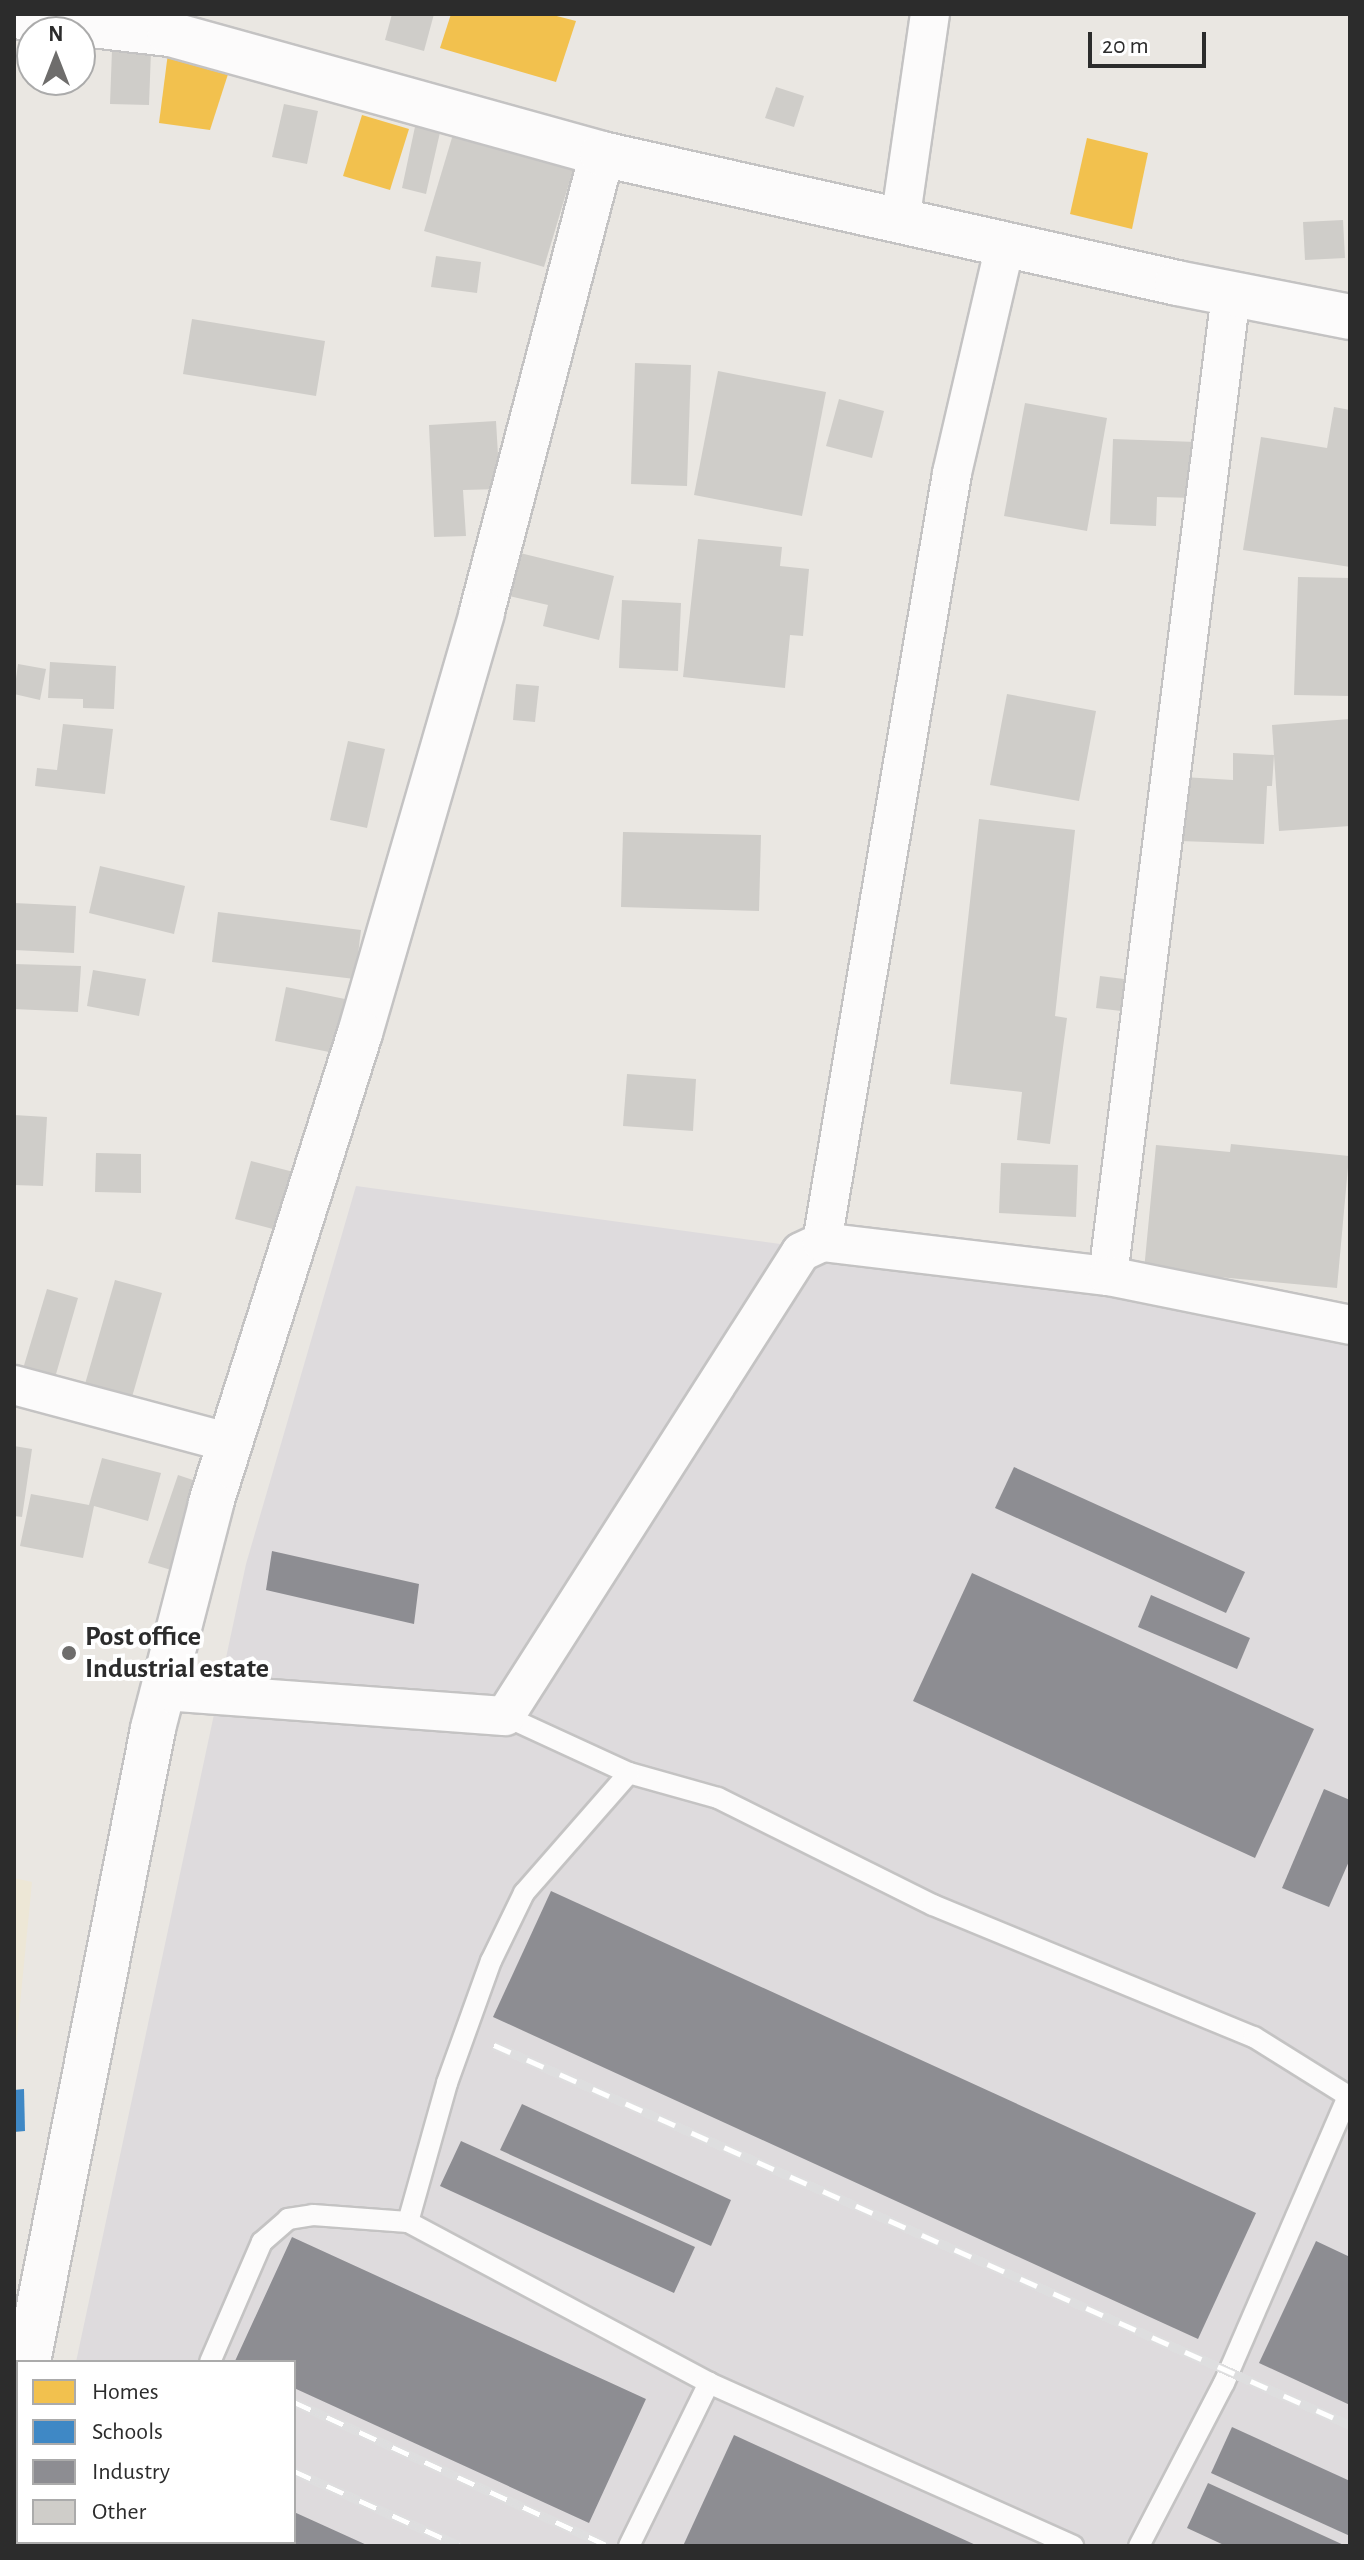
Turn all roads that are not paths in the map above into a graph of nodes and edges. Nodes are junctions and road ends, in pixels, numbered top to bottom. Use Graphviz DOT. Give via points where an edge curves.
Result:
graph roads {
  1 [pos="930,14"];
  2 [pos="14,16"];
  3 [pos="602,154"];
  4 [pos="900,222"];
  5 [pos="1005,245"];
  6 [pos="1231,294"];
  7 [pos="1350,317"];
  8 [pos="822,1242"];
  9 [pos="1108,1276"];
  10 [pos="1350,1325"];
  11 [pos="14,1385"];
  12 [pos="230,1443"];
  13 [pos="163,1691"];
  14 [pos="505,1716"];
  15 [pos="629,1773"];
  16 [pos="1349,2096"];
  17 [pos="408,2222"];
  18 [pos="28,2360"];
  19 [pos="211,2360"];
  20 [pos="709,2383"];
  21 [pos="629,2546"];
  22 [pos="1073,2546"];
  23 [pos="1139,2546"];
  1 -- 4 [label="street"];
  2 -- 3 [label="street" via="170,34"];
  3 -- 4 [label="street"];
  3 -- 12 [label="street" via="473,643 360,1033"];
  4 -- 5 [label="street"];
  5 -- 6 [label="street"];
  5 -- 8 [label="street" via="949,488"];
  6 -- 7 [label="street"];
  6 -- 9 [label="street"];
  8 -- 9 [label="street"];
  8 -- 14 [label="street" via="801,1252"];
  9 -- 10 [label="street"];
  11 -- 12 [label="street"];
  12 -- 13 [label="street"];
  13 -- 14 [label="street"];
  13 -- 18 [label="street"];
  14 -- 15 [label="lane"];
  15 -- 16 [label="lane" via="718,1798 933,1905 1254,2037"];
  15 -- 17 [label="lane" via="524,1893 491,1961 452,2069"];
  16 -- 23 [label="lane" via="1224,2383"];
  17 -- 19 [label="lane" via="313,2215 288,2219 262,2242"];
  17 -- 20 [label="lane"];
  20 -- 21 [label="lane"];
  20 -- 22 [label="lane"];
}
